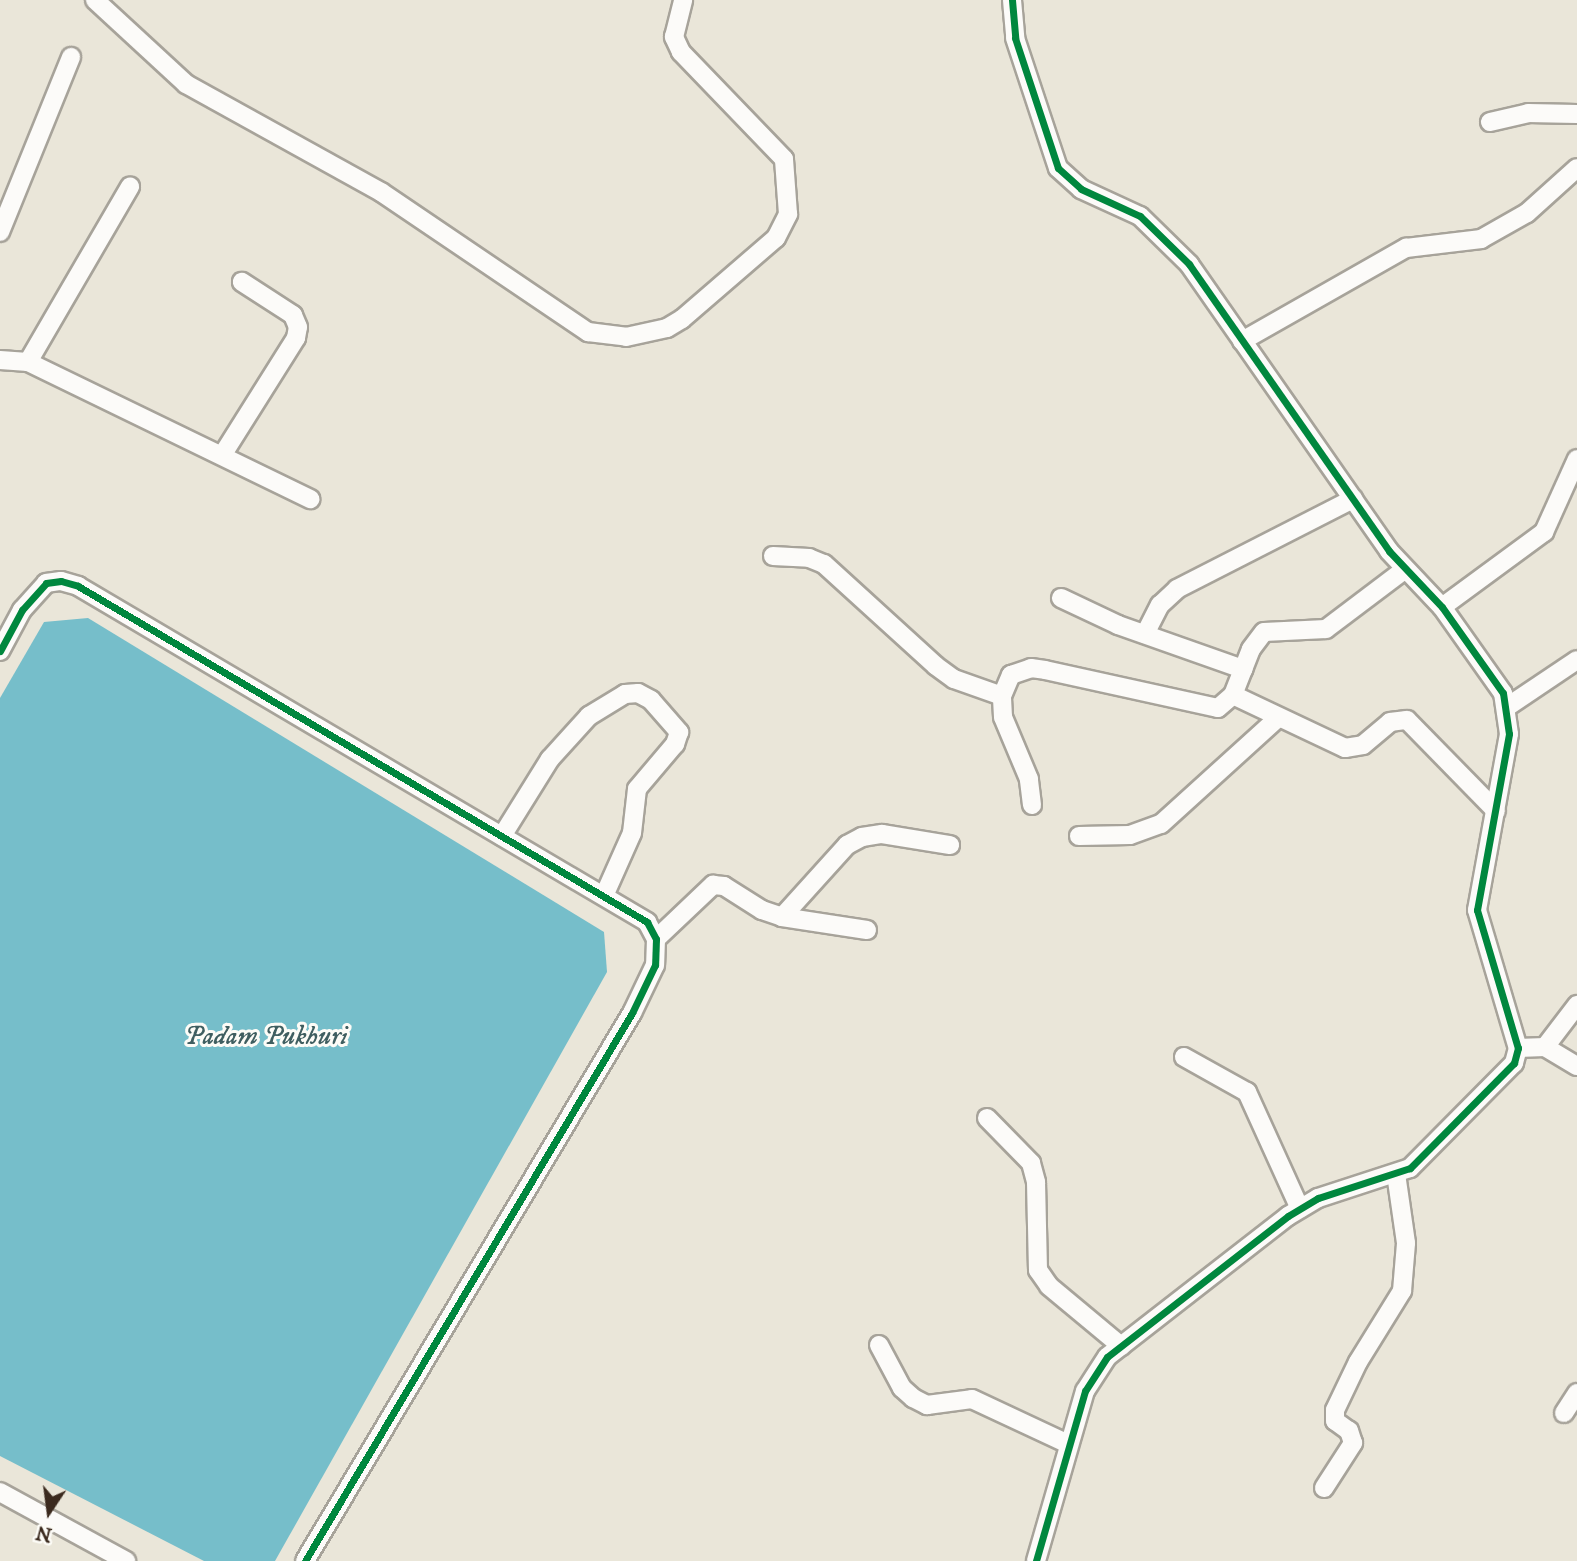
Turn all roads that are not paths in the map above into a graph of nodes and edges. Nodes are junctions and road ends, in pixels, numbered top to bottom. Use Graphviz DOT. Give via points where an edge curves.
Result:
graph roads {
  1 [pos="95,0"];
  2 [pos="683,0"];
  3 [pos="1012,0"];
  4 [pos="71,57"];
  5 [pos="1577,114"];
  6 [pos="1490,121"];
  7 [pos="1577,168"];
  8 [pos="130,187"];
  9 [pos="0,232"];
  10 [pos="242,282"];
  11 [pos="1242,341"];
  12 [pos="0,360"];
  13 [pos="28,362"];
  14 [pos="223,454"];
  15 [pos="1577,459"];
  16 [pos="310,499"];
  17 [pos="1353,499"];
  18 [pos="773,556"];
  19 [pos="1404,570"];
  20 [pos="1061,598"];
  21 [pos="1441,607"];
  22 [pos="1145,634"];
  23 [pos="0,651"];
  24 [pos="1577,660"];
  25 [pos="1243,669"];
  26 [pos="1233,695"];
  27 [pos="1002,696"];
  28 [pos="1507,707"];
  29 [pos="1279,716"];
  30 [pos="1032,805"];
  31 [pos="1496,811"];
  32 [pos="502,836"];
  33 [pos="1079,836"];
  34 [pos="950,845"];
  35 [pos="604,896"];
  36 [pos="782,917"];
  37 [pos="867,930"];
  38 [pos="656,939"];
  39 [pos="1577,1004"];
  40 [pos="1545,1047"];
  41 [pos="1518,1048"];
  42 [pos="1184,1057"];
  43 [pos="1577,1066"];
  44 [pos="986,1118"];
  45 [pos="1396,1174"];
  46 [pos="1300,1209"];
  47 [pos="879,1345"];
  48 [pos="1121,1346"];
  49 [pos="1577,1393"];
  50 [pos="1564,1413"];
  51 [pos="1068,1444"];
  52 [pos="1324,1488"];
  53 [pos="0,1492"];
  54 [pos="126,1561"];
  55 [pos="305,1561"];
  56 [pos="1035,1561"];
  1 -- 2 [label="street" via="186,84 381,192 588,332 626,337 682,320 776,238 788,214 784,159 681,52 674,37"];
  3 -- 11 [label="street" via="1015,38 1058,168 1082,189 1140,216 1171,243"];
  4 -- 9 [label="street"];
  5 -- 6 [label="street" via="1528,113"];
  7 -- 11 [label="street" via="1527,213 1481,239 1406,248"];
  8 -- 13 [label="street"];
  10 -- 14 [label="street" via="293,315 298,327 296,338"];
  11 -- 17 [label="street"];
  12 -- 13 [label="street"];
  13 -- 14 [label="street"];
  14 -- 16 [label="street"];
  15 -- 21 [label="street" via="1544,532"];
  17 -- 19 [label="street"];
  17 -- 22 [label="street" via="1177,589 1160,605"];
  18 -- 27 [label="street" via="824,564 936,666 954,679"];
  19 -- 21 [label="street"];
  19 -- 25 [label="street" via="1326,629 1264,632"];
  20 -- 22 [label="street"];
  21 -- 28 [label="street" via="1475,649"];
  22 -- 25 [label="street"];
  23 -- 32 [label="street" via="22,610 46,583 78,586"];
  24 -- 28 [label="street"];
  25 -- 26 [label="street"];
  26 -- 27 [label="street" via="1228,704 1206,709 1031,668 1011,675"];
  26 -- 29 [label="street"];
  27 -- 30 [label="street" via="1004,728 1029,779"];
  28 -- 31 [label="street" via="1509,734"];
  29 -- 31 [label="street" via="1354,749 1390,722 1407,720"];
  29 -- 33 [label="street" via="1161,824 1130,835"];
  31 -- 41 [label="street" via="1477,910"];
  32 -- 35 [label="street"];
  32 -- 35 [label="street" via="550,759 589,716 625,694 638,693 651,700 679,732 675,744 638,789 632,833"];
  34 -- 36 [label="street" via="881,834 862,836 847,845"];
  35 -- 38 [label="street" via="647,922"];
  36 -- 37 [label="street"];
  36 -- 38 [label="street" via="724,886 713,885"];
  38 -- 55 [label="street" via="655,965 632,1013"];
  39 -- 40 [label="street"];
  40 -- 41 [label="street"];
  40 -- 43 [label="street"];
  41 -- 45 [label="street" via="1514,1063 1416,1162"];
  42 -- 46 [label="street" via="1247,1092"];
  44 -- 48 [label="street" via="1031,1163 1037,1182 1038,1270 1049,1286"];
  45 -- 46 [label="street" via="1318,1198"];
  45 -- 52 [label="street" via="1406,1242 1402,1291 1358,1362 1335,1410 1335,1421 1353,1436 1353,1443"];
  46 -- 48 [label="street"];
  47 -- 51 [label="street" via="902,1388 913,1398 927,1405 972,1399"];
  48 -- 51 [label="street" via="1089,1381"];
  49 -- 50 [label="street"];
  51 -- 56 [label="street"];
  53 -- 54 [label="street"];
}
